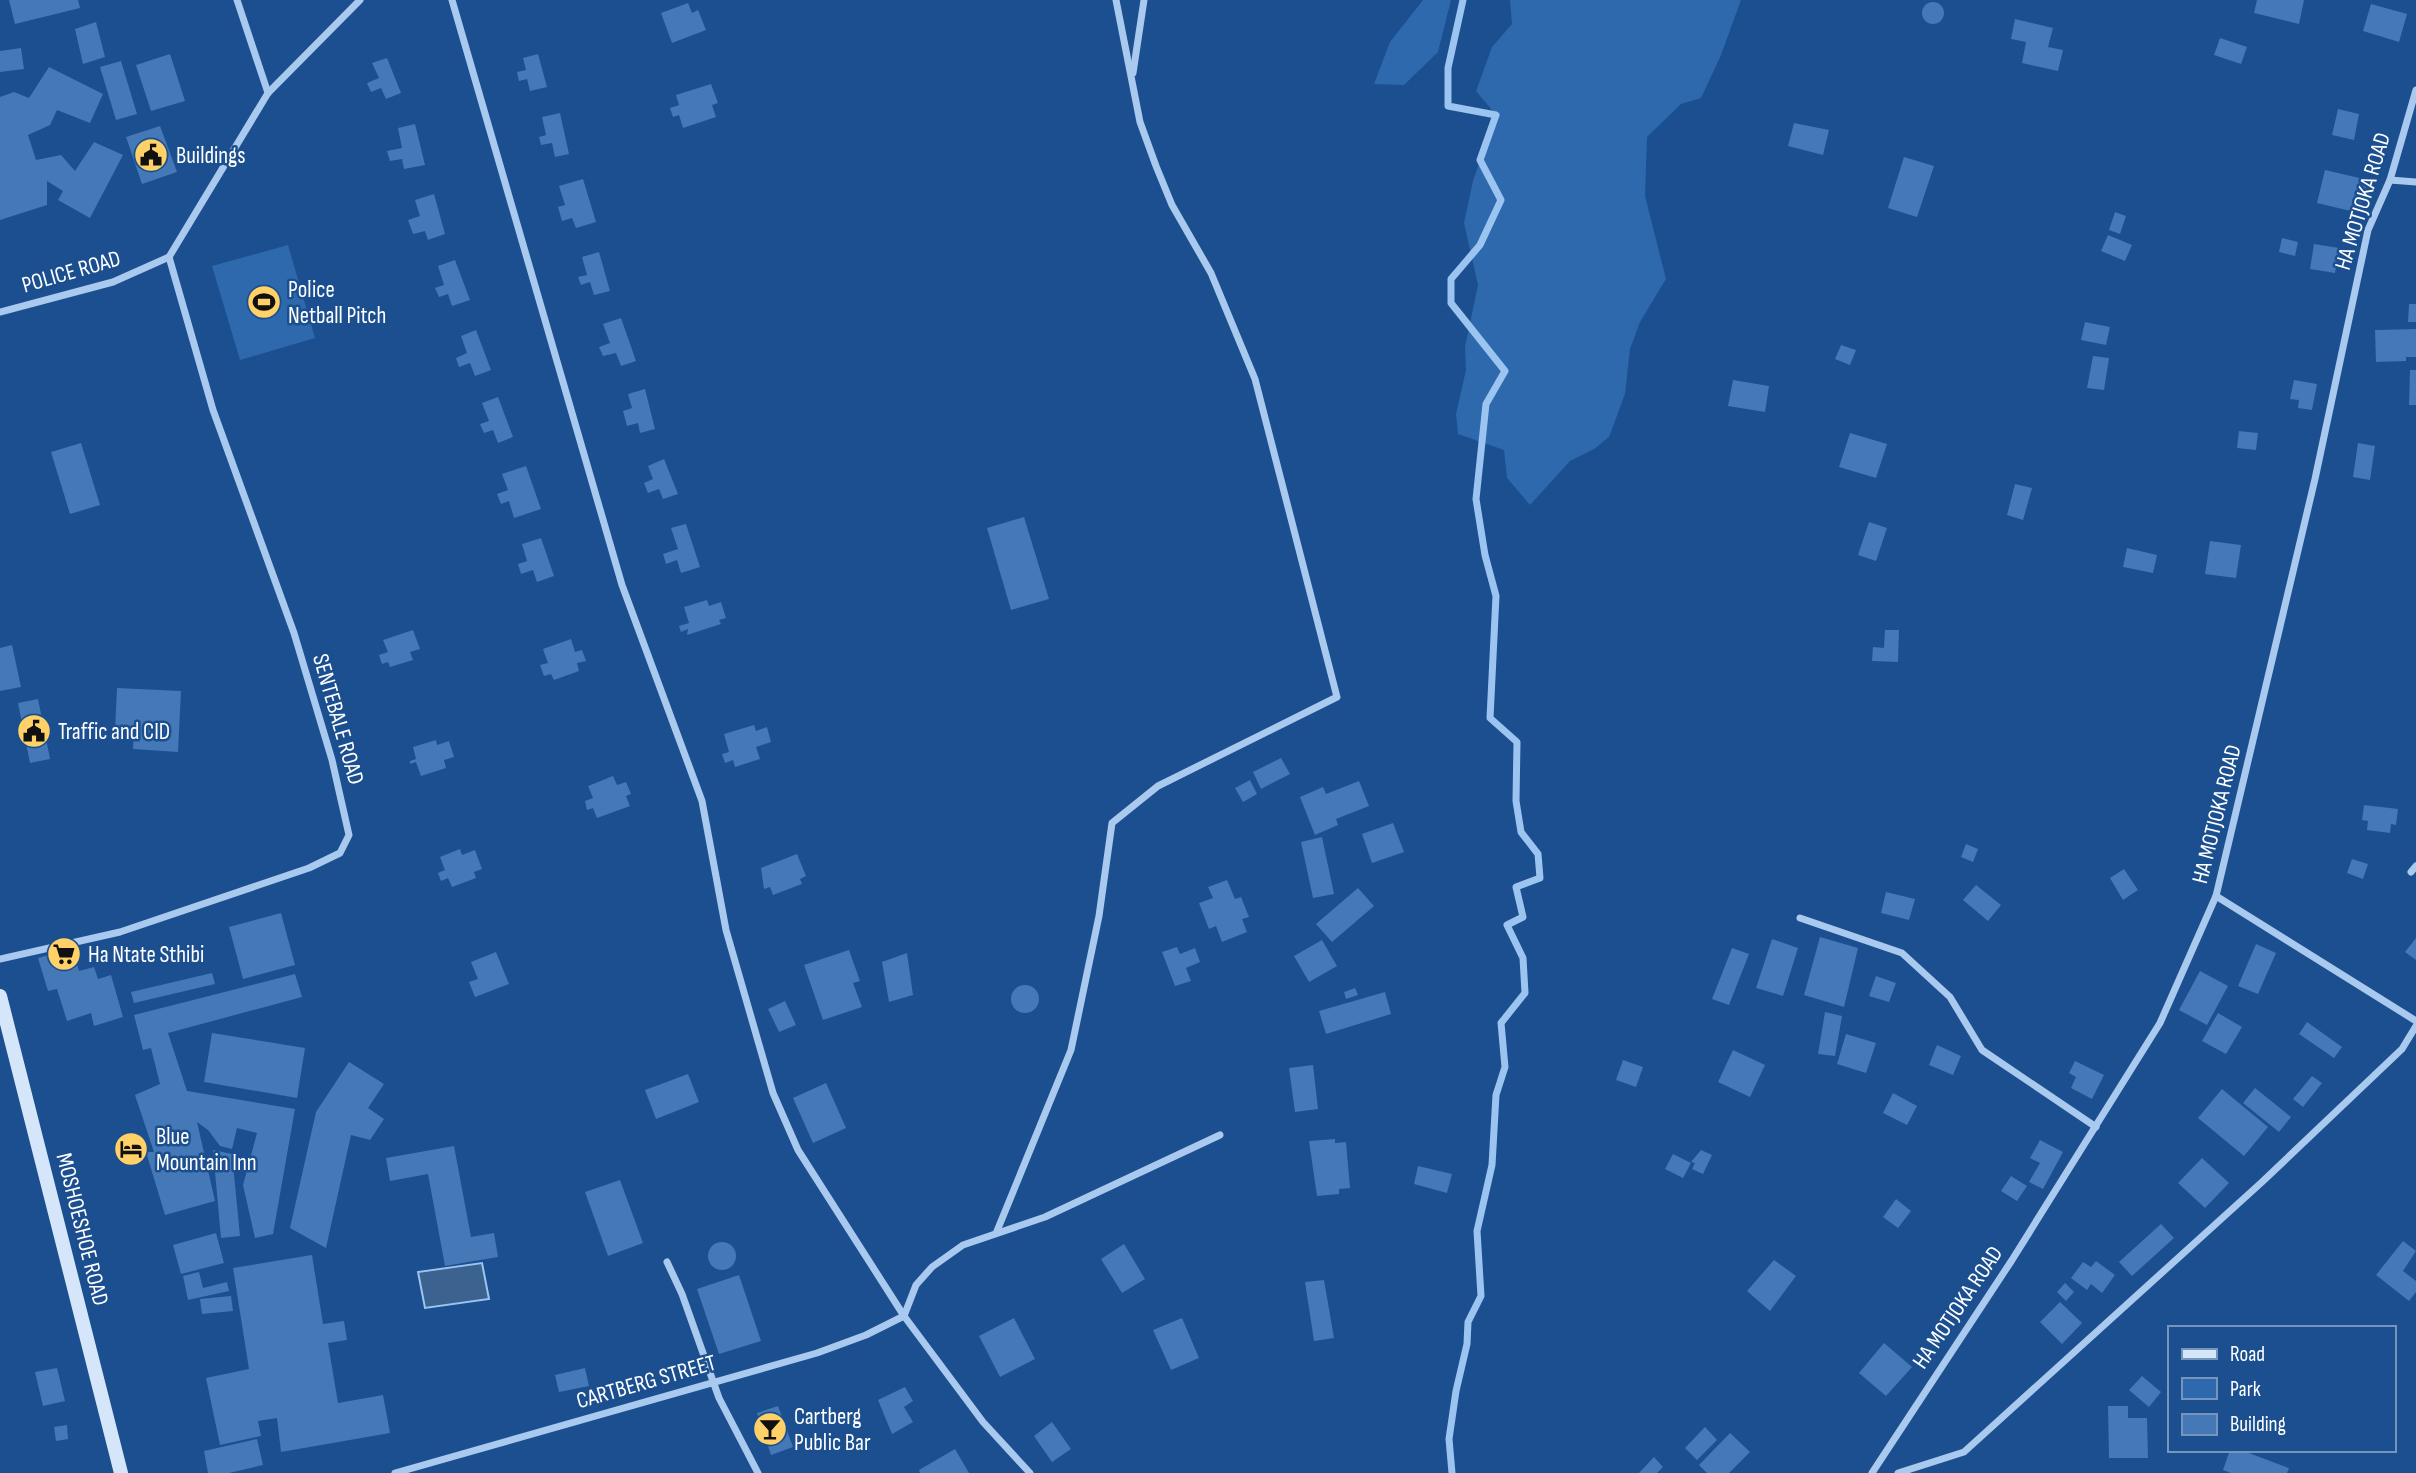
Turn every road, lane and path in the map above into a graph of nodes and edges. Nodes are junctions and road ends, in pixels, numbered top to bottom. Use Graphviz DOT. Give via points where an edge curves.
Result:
graph roads {
  1 [pos="237,0"];
  2 [pos="360,0"];
  3 [pos="452,0"];
  4 [pos="1116,0"];
  5 [pos="1144,0"];
  6 [pos="1132,81"];
  7 [pos="2416,90"];
  8 [pos="268,93"];
  9 [pos="2390,180"];
  10 [pos="2416,182"];
  11 [pos="169,257"];
  12 [pos="0,312"];
  13 [pos="2216,896"];
  14 [pos="1800,919"];
  15 [pos="0,959"];
  16 [pos="0,996"];
  17 [pos="2416,1021"];
  18 [pos="2416,1026"];
  19 [pos="2096,1127"];
  20 [pos="1220,1135"];
  21 [pos="997,1231"];
  22 [pos="667,1262"];
  23 [pos="904,1316"];
  24 [pos="713,1382"];
  25 [pos="121,1473"];
  26 [pos="394,1473"];
  27 [pos="758,1473"];
  28 [pos="1030,1473"];
  29 [pos="1872,1473"];
  30 [pos="1898,1473"];
  1 -- 8 [label="street"];
  2 -- 8 [label="street"];
  3 -- 23 [label="street" via="622,585 702,801 726,930 773,1093 798,1150"];
  4 -- 6 [label="street"];
  5 -- 6 [label="street"];
  6 -- 21 [label="street" via="1140,122 1164,185 1210,273 1255,379 1337,697 1158,786 1112,823 1099,916 1071,1050"];
  7 -- 9 [label="street, HA MOTJOKA ROAD"];
  8 -- 11 [label="street"];
  9 -- 10 [label="street"];
  9 -- 13 [label="street, HA MOTJOKA ROAD" via="2368,230 2312,492"];
  11 -- 12 [label="street, POLICE ROAD" via="113,282"];
  11 -- 15 [label="street, SENTEBALE ROAD" via="213,410 294,633 349,835 340,853 309,868 120,932"];
  13 -- 17 [label="street"];
  13 -- 19 [label="street, HA MOTJOKA ROAD" via="2160,1023"];
  14 -- 19 [label="street" via="1902,953 1951,997 1982,1050"];
  16 -- 25 [label="street, MOSHOESHOE ROAD"];
  18 -- 30 [label="street" via="2402,1049 2262,1182 1964,1452"];
  19 -- 29 [label="street, HA MOTJOKA ROAD"];
  20 -- 21 [label="street" via="1045,1216"];
  21 -- 23 [label="street" via="963,1245 932,1267 916,1285"];
  22 -- 24 [label="street"];
  23 -- 24 [label="street, CARTBERG STREET" via="817,1353"];
  23 -- 28 [label="street" via="984,1422"];
  24 -- 26 [label="street, CARTBERG STREET"];
  24 -- 27 [label="street"];
}
